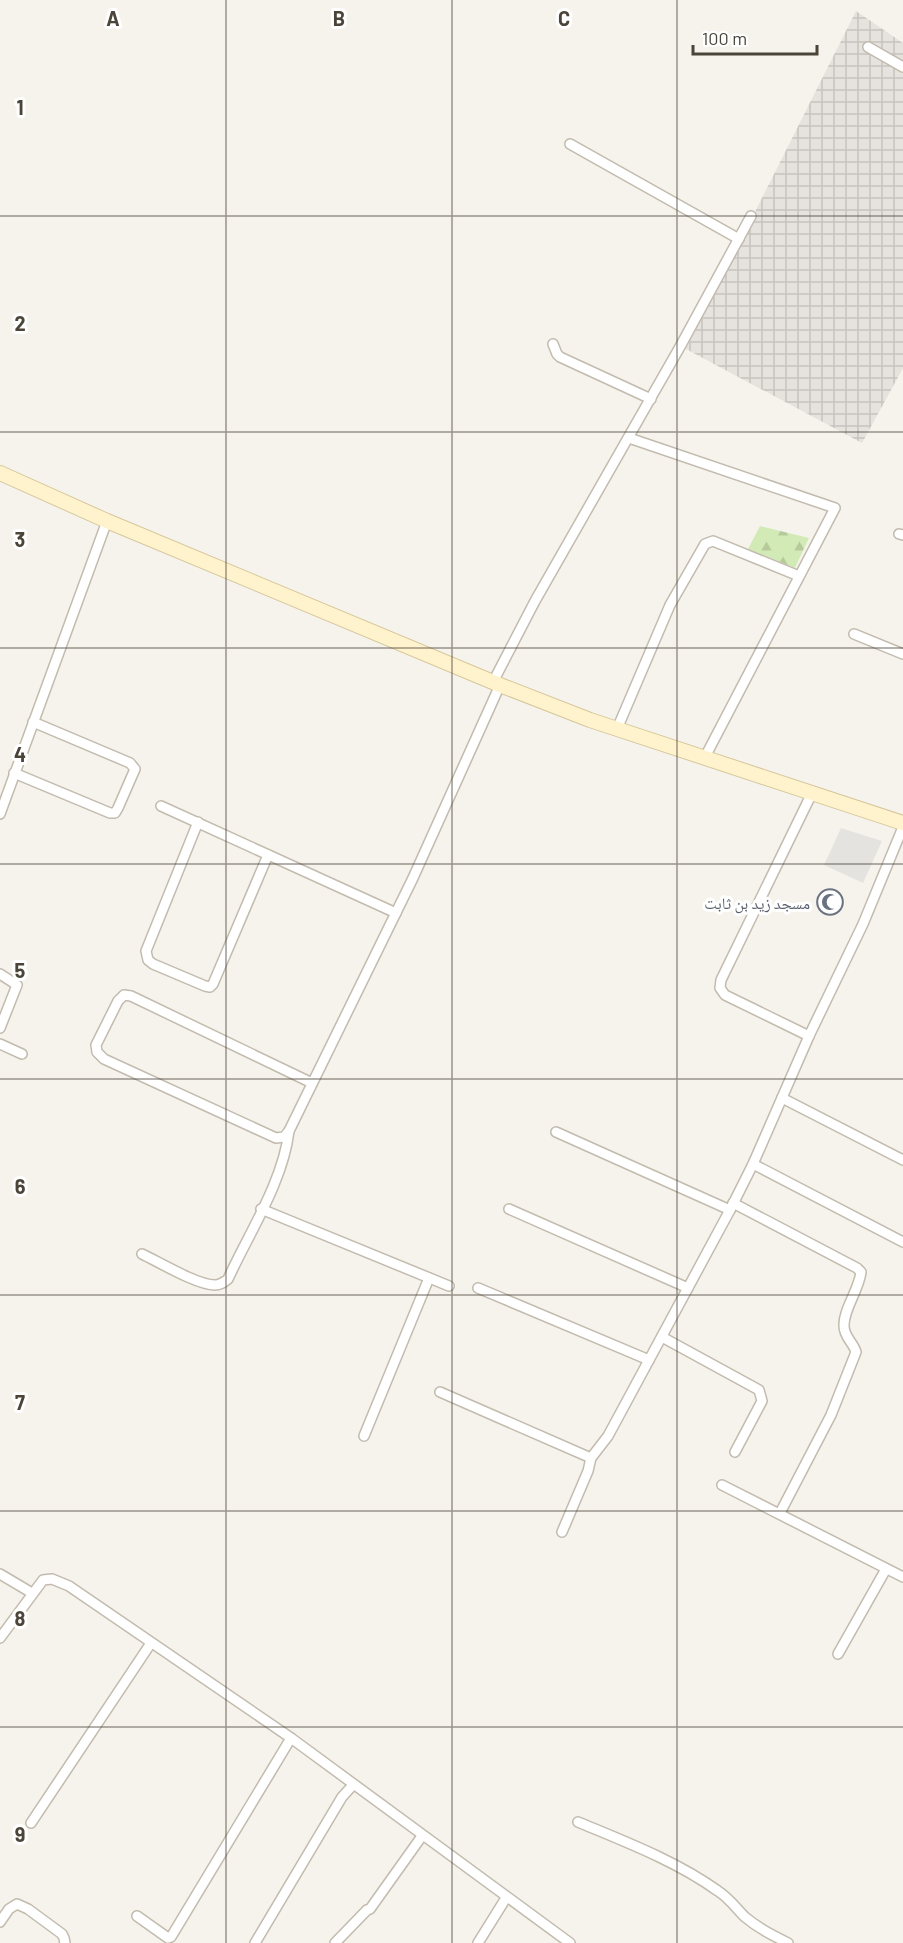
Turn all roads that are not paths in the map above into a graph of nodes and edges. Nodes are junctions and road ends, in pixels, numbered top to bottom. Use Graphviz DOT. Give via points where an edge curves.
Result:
graph roads {
  1 [pos="868,47"];
  2 [pos="903,67"];
  3 [pos="570,144"];
  4 [pos="751,216"];
  5 [pos="739,239"];
  6 [pos="553,344"];
  7 [pos="651,399"];
  8 [pos="628,438"];
  9 [pos="0,473"];
  10 [pos="107,521"];
  11 [pos="799,576"];
  12 [pos="854,634"];
  13 [pos="903,654"];
  14 [pos="496,684"];
  15 [pos="33,722"];
  16 [pos="617,729"];
  17 [pos="704,759"];
  18 [pos="14,773"];
  19 [pos="812,793"];
  20 [pos="161,806"];
  21 [pos="0,814"];
  22 [pos="198,822"];
  23 [pos="903,825"];
  24 [pos="268,855"];
  25 [pos="396,913"];
  26 [pos="0,974"];
  27 [pos="0,1029"];
  28 [pos="809,1036"];
  29 [pos="0,1044"];
  30 [pos="22,1054"];
  31 [pos="312,1083"];
  32 [pos="782,1098"];
  33 [pos="289,1131"];
  34 [pos="556,1132"];
  35 [pos="903,1160"];
  36 [pos="753,1164"];
  37 [pos="731,1206"];
  38 [pos="261,1209"];
  39 [pos="509,1209"];
  40 [pos="903,1242"];
  41 [pos="142,1254"];
  42 [pos="429,1278"];
  43 [pos="449,1286"];
  44 [pos="478,1288"];
  45 [pos="688,1288"];
  46 [pos="662,1338"];
  47 [pos="649,1360"];
  48 [pos="440,1392"];
  49 [pos="364,1436"];
  50 [pos="735,1452"];
  51 [pos="591,1458"];
  52 [pos="722,1485"];
  53 [pos="780,1513"];
  54 [pos="562,1532"];
  55 [pos="886,1569"];
  56 [pos="0,1574"];
  57 [pos="903,1577"];
  58 [pos="32,1593"];
  59 [pos="0,1638"];
  60 [pos="151,1643"];
  61 [pos="838,1654"];
  62 [pos="291,1738"];
  63 [pos="353,1785"];
  64 [pos="578,1822"];
  65 [pos="31,1823"];
  66 [pos="422,1836"];
  67 [pos="506,1898"];
  68 [pos="137,1916"];
  69 [pos="0,1922"];
  70 [pos="65,1943"];
  71 [pos="255,1943"];
  72 [pos="335,1943"];
  73 [pos="478,1943"];
  74 [pos="570,1943"];
  75 [pos="788,1943"];
  1 -- 2 [label="street"];
  3 -- 5 [label="street"];
  4 -- 5 [label="street"];
  5 -- 7 [label="street"];
  6 -- 7 [label="street" via="560,357"];
  7 -- 8 [label="street"];
  8 -- 11 [label="street" via="835,508"];
  8 -- 14 [label="street" via="535,601"];
  9 -- 10 [label="main road"];
  10 -- 14 [label="main road"];
  10 -- 15 [label="street"];
  11 -- 16 [label="street" via="713,541 705,544 670,605"];
  11 -- 17 [label="street"];
  12 -- 13 [label="street"];
  14 -- 16 [label="main road"];
  14 -- 25 [label="street"];
  15 -- 18 [label="street"];
  15 -- 18 [label="street" via="130,763 135,770 115,813"];
  16 -- 17 [label="main road"];
  17 -- 19 [label="main road"];
  18 -- 21 [label="street"];
  19 -- 23 [label="main road"];
  19 -- 28 [label="street" via="720,988 725,995"];
  20 -- 22 [label="street"];
  22 -- 24 [label="street"];
  22 -- 24 [label="street" via="146,951 153,964 210,987"];
  23 -- 28 [label="street" via="863,924"];
  24 -- 25 [label="street"];
  25 -- 31 [label="street"];
  26 -- 27 [label="street" via="17,984"];
  28 -- 32 [label="street"];
  29 -- 30 [label="street"];
  31 -- 33 [label="street"];
  31 -- 33 [label="street" via="131,996 124,995 117,1001 96,1045 104,1059 276,1138"];
  32 -- 35 [label="street"];
  32 -- 36 [label="street"];
  33 -- 38 [label="street" via="284,1158"];
  34 -- 37 [label="street"];
  36 -- 37 [label="street"];
  36 -- 40 [label="street"];
  37 -- 45 [label="street"];
  37 -- 53 [label="street" via="861,1272 844,1325 845,1334 855,1347 854,1358 831,1415"];
  38 -- 41 [label="street" via="223,1283 195,1279"];
  38 -- 42 [label="street"];
  39 -- 45 [label="street"];
  42 -- 43 [label="street"];
  42 -- 49 [label="street"];
  44 -- 47 [label="street"];
  45 -- 46 [label="street"];
  46 -- 47 [label="street"];
  46 -- 50 [label="street" via="759,1390 762,1401"];
  47 -- 51 [label="street" via="608,1436"];
  48 -- 51 [label="street"];
  51 -- 54 [label="street"];
  52 -- 53 [label="street"];
  53 -- 55 [label="street"];
  55 -- 57 [label="street"];
  55 -- 61 [label="street"];
  56 -- 58 [label="street"];
  58 -- 59 [label="street"];
  58 -- 60 [label="street" via="45,1578 60,1582"];
  60 -- 62 [label="street"];
  60 -- 65 [label="street"];
  62 -- 63 [label="street"];
  62 -- 68 [label="street" via="171,1937"];
  63 -- 66 [label="street"];
  63 -- 71 [label="street" via="342,1797"];
  64 -- 75 [label="street" via="696,1876 761,1929"];
  66 -- 67 [label="street"];
  66 -- 72 [label="street" via="370,1909"];
  67 -- 73 [label="street"];
  67 -- 74 [label="street"];
  69 -- 70 [label="street" via="17,1904 62,1934"];
}
